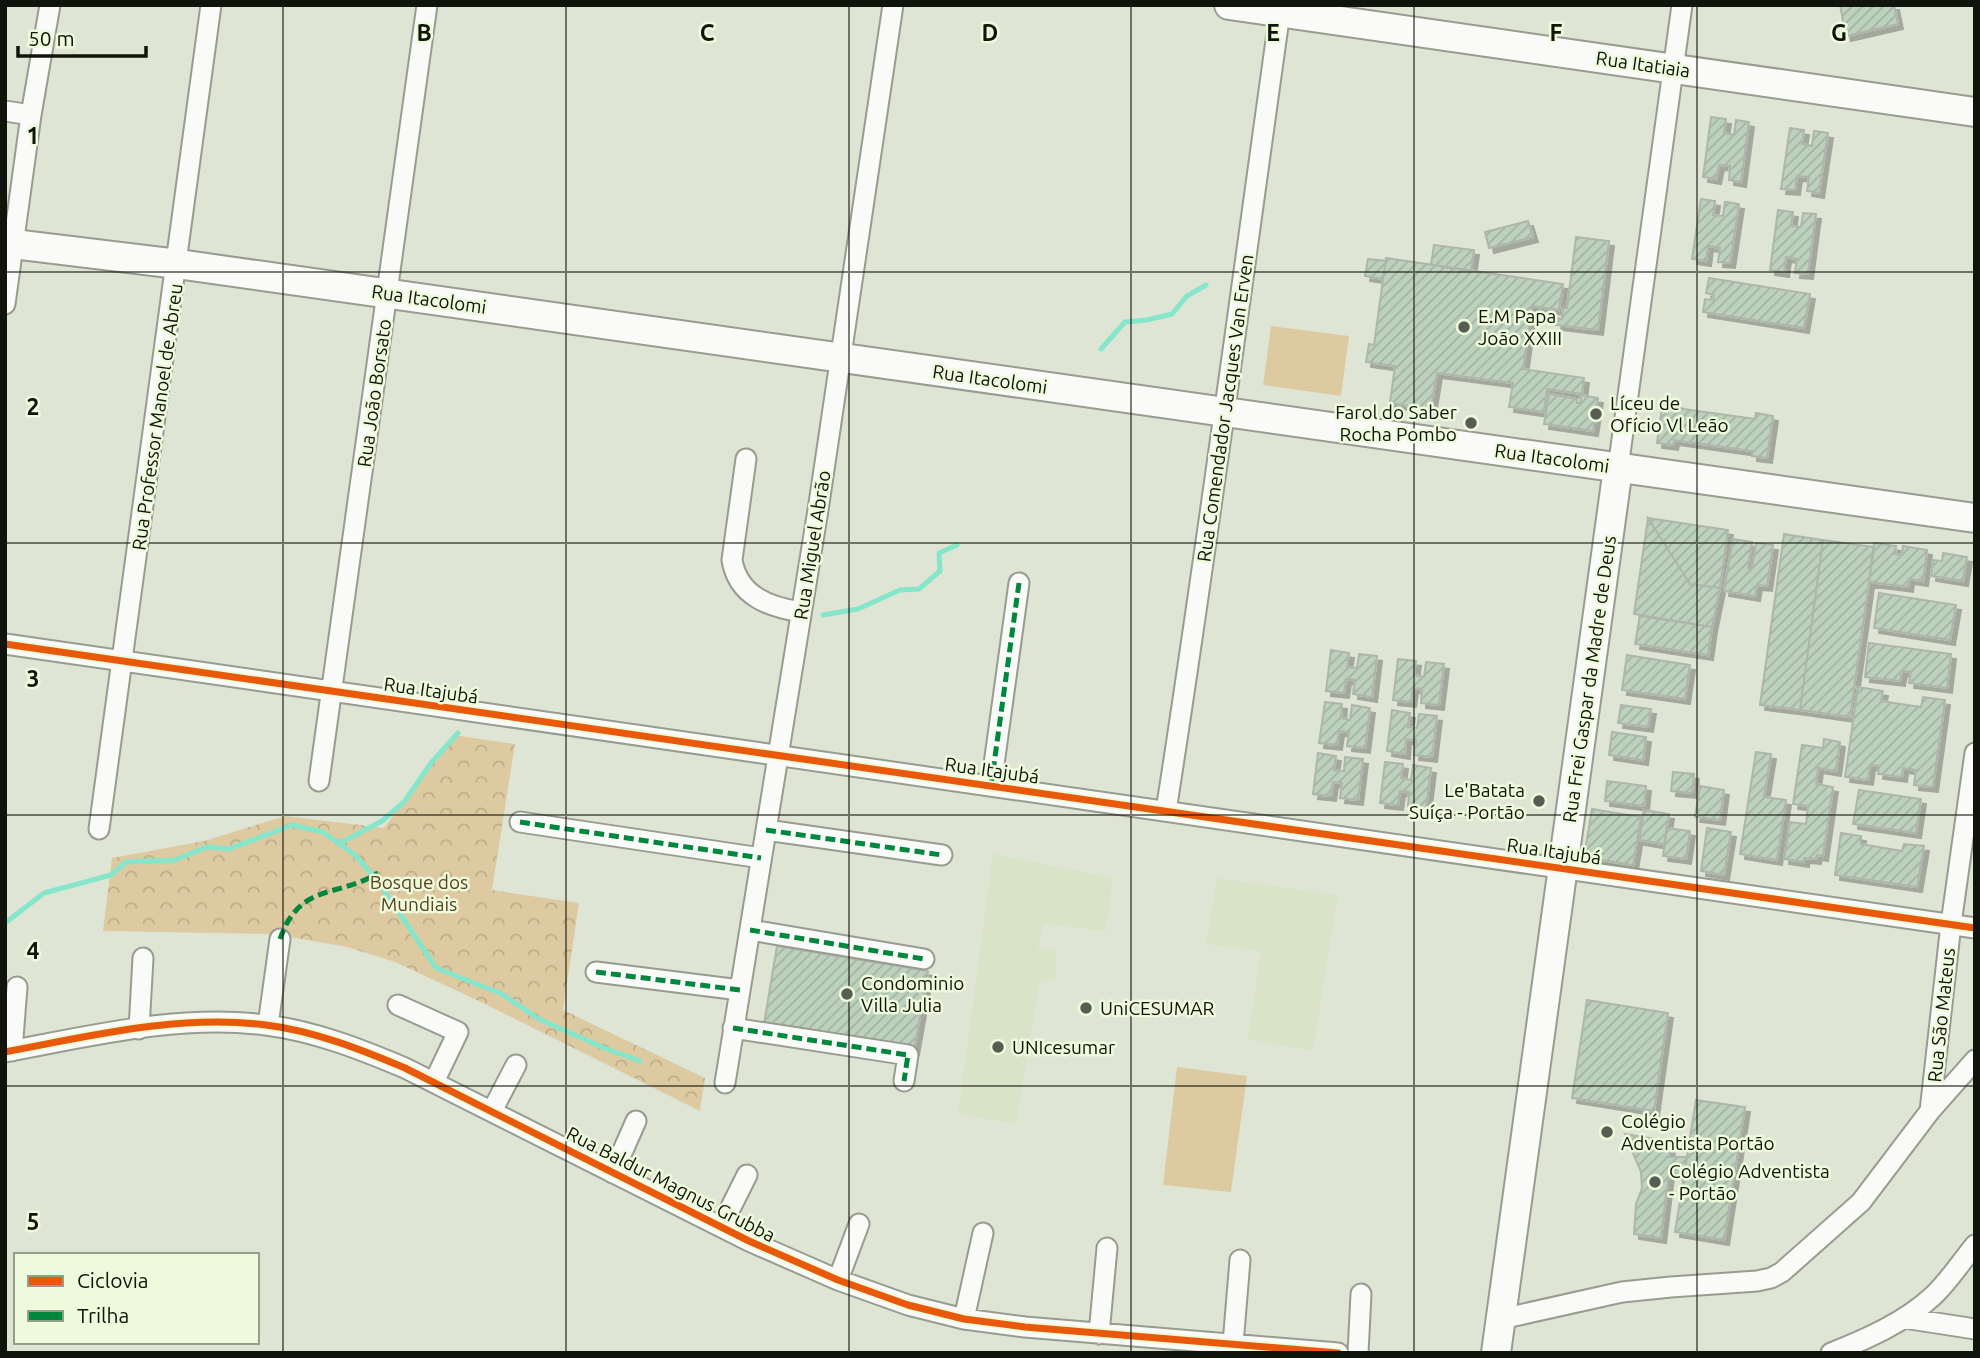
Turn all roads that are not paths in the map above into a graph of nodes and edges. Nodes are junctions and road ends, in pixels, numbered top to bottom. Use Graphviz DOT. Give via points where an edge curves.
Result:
graph roads {
  1 [pos="50,5"];
  2 [pos="211,5"];
  3 [pos="427,5"];
  4 [pos="893,5"];
  5 [pos="1229,5"];
  6 [pos="1682,5"];
  7 [pos="1280,9"];
  8 [pos="1673,68"];
  9 [pos="5,111"];
  10 [pos="1975,111"];
  11 [pos="31,115"];
  12 [pos="9,243"];
  13 [pos="178,264"];
  14 [pos="388,294"];
  15 [pos="5,304"];
  16 [pos="840,358"];
  17 [pos="1223,412"];
  18 [pos="746,459"];
  19 [pos="1618,468"];
  20 [pos="1975,518"];
  21 [pos="1018,583"];
  22 [pos="802,612"];
  23 [pos="5,644"];
  24 [pos="123,662"];
  25 [pos="331,691"];
  26 [pos="1975,753"];
  27 [pos="778,755"];
  28 [pos="319,781"];
  29 [pos="991,786"];
  30 [pos="1166,811"];
  31 [pos="520,822"];
  32 [pos="99,829"];
  33 [pos="766,830"];
  34 [pos="942,855"];
  35 [pos="761,858"];
  36 [pos="1563,868"];
  37 [pos="1951,924"];
  38 [pos="1975,928"];
  39 [pos="750,930"];
  40 [pos="280,939"];
  41 [pos="143,958"];
  42 [pos="924,959"];
  43 [pos="596,972"];
  44 [pos="17,987"];
  45 [pos="740,990"];
  46 [pos="398,1005"];
  47 [pos="268,1025"];
  48 [pos="733,1028"];
  49 [pos="139,1029"];
  50 [pos="9,1051"];
  51 [pos="1975,1060"];
  52 [pos="516,1065"];
  53 [pos="904,1081"];
  54 [pos="434,1082"];
  55 [pos="725,1083"];
  56 [pos="492,1111"];
  57 [pos="1930,1111"];
  58 [pos="636,1121"];
  59 [pos="613,1172"];
  60 [pos="747,1175"];
  61 [pos="859,1224"];
  62 [pos="721,1227"];
  63 [pos="983,1233"];
  64 [pos="1975,1245"];
  65 [pos="1107,1248"];
  66 [pos="1240,1260"];
  67 [pos="838,1280"];
  68 [pos="1361,1294"];
  69 [pos="1904,1318"];
  70 [pos="964,1319"];
  71 [pos="1501,1319"];
  72 [pos="1975,1329"];
  73 [pos="1099,1334"];
  74 [pos="1233,1344"];
  75 [pos="1338,1353"];
  76 [pos="1358,1353"];
  77 [pos="1496,1353"];
  78 [pos="1831,1353"];
  1 -- 11 [label="street"];
  2 -- 13 [label="street, Rua Professor Manoel de Abreu"];
  3 -- 14 [label="street, Rua João Borsato"];
  4 -- 16 [label="street, Rua Miguel Abrão"];
  5 -- 7 [label="main road, Rua Itatiaia"];
  6 -- 8 [label="street, Rua Frei Gaspar da Madre de Deus"];
  7 -- 8 [label="main road, Rua Itatiaia"];
  7 -- 17 [label="street, Rua Comendador Jacques Van Erven"];
  8 -- 10 [label="main road, Rua Itatiaia"];
  8 -- 19 [label="street, Rua Frei Gaspar da Madre de Deus"];
  9 -- 11 [label="street"];
  11 -- 12 [label="street"];
  12 -- 13 [label="main road, Rua Itacolomi"];
  12 -- 15 [label="street"];
  13 -- 14 [label="main road, Rua Itacolomi"];
  13 -- 24 [label="street, Rua Professor Manoel de Abreu"];
  14 -- 16 [label="main road, Rua Itacolomi"];
  14 -- 25 [label="street, Rua João Borsato"];
  16 -- 17 [label="main road, Rua Itacolomi"];
  16 -- 22 [label="street, Rua Miguel Abrão"];
  17 -- 19 [label="main road, Rua Itacolomi"];
  17 -- 30 [label="street, Rua Comendador Jacques Van Erven"];
  18 -- 22 [label="street" via="734,573 748,594"];
  19 -- 20 [label="main road, Rua Itacolomi"];
  19 -- 36 [label="main road, Rua Frei Gaspar da Madre de Deus"];
  21 -- 29 [label="street"];
  22 -- 27 [label="street, Rua Miguel Abrão"];
  23 -- 24 [label="street, Rua Itajubá"];
  24 -- 25 [label="street, Rua Itajubá"];
  24 -- 32 [label="street, Rua Professor Manoel de Abreu"];
  25 -- 27 [label="street, Rua Itajubá"];
  25 -- 28 [label="street, Rua João Borsato"];
  26 -- 37 [label="street, Rua São Mateus"];
  27 -- 29 [label="street, Rua Itajubá"];
  27 -- 33 [label="street, Rua Miguel Abrão"];
  29 -- 30 [label="street, Rua Itajubá"];
  30 -- 36 [label="street, Rua Itajubá"];
  31 -- 35 [label="street"];
  33 -- 34 [label="street"];
  33 -- 35 [label="street, Rua Miguel Abrão"];
  35 -- 39 [label="street, Rua Miguel Abrão"];
  36 -- 37 [label="street, Rua Itajubá"];
  36 -- 71 [label="main road, Rua Frei Gaspar da Madre de Deus"];
  37 -- 38 [label="street, Rua Itajubá"];
  37 -- 57 [label="street, Rua São Mateus"];
  39 -- 42 [label="street"];
  39 -- 45 [label="street, Rua Miguel Abrão"];
  40 -- 47 [label="street"];
  41 -- 49 [label="street"];
  43 -- 45 [label="street"];
  44 -- 50 [label="street"];
  45 -- 48 [label="street, Rua Miguel Abrão"];
  46 -- 54 [label="street" via="458,1032"];
  47 -- 49 [label="street, Rua Baldur Magnus Grubba" via="214,1021"];
  47 -- 54 [label="street, Rua Baldur Magnus Grubba" via="339,1042"];
  48 -- 53 [label="street" via="908,1055"];
  48 -- 55 [label="street, Rua Miguel Abrão"];
  49 -- 50 [label="street, Rua Baldur Magnus Grubba"];
  51 -- 57 [label="street"];
  52 -- 56 [label="street"];
  54 -- 56 [label="street, Rua Baldur Magnus Grubba"];
  56 -- 59 [label="street, Rua Baldur Magnus Grubba"];
  57 -- 71 [label="street" via="1861,1202 1771,1278 1622,1293"];
  58 -- 59 [label="street"];
  59 -- 62 [label="street, Rua Baldur Magnus Grubba"];
  60 -- 62 [label="street"];
  61 -- 67 [label="street"];
  62 -- 67 [label="street, Rua Baldur Magnus Grubba"];
  63 -- 70 [label="street"];
  64 -- 69 [label="street" via="1934,1295"];
  65 -- 73 [label="street"];
  66 -- 74 [label="street"];
  67 -- 70 [label="street, Rua Baldur Magnus Grubba"];
  68 -- 76 [label="street"];
  69 -- 72 [label="street"];
  69 -- 78 [label="street"];
  70 -- 73 [label="street, Rua Baldur Magnus Grubba"];
  71 -- 77 [label="main road, Rua Frei Gaspar da Madre de Deus"];
  73 -- 74 [label="street, Rua Baldur Magnus Grubba"];
  74 -- 75 [label="street, Rua Baldur Magnus Grubba"];
}
